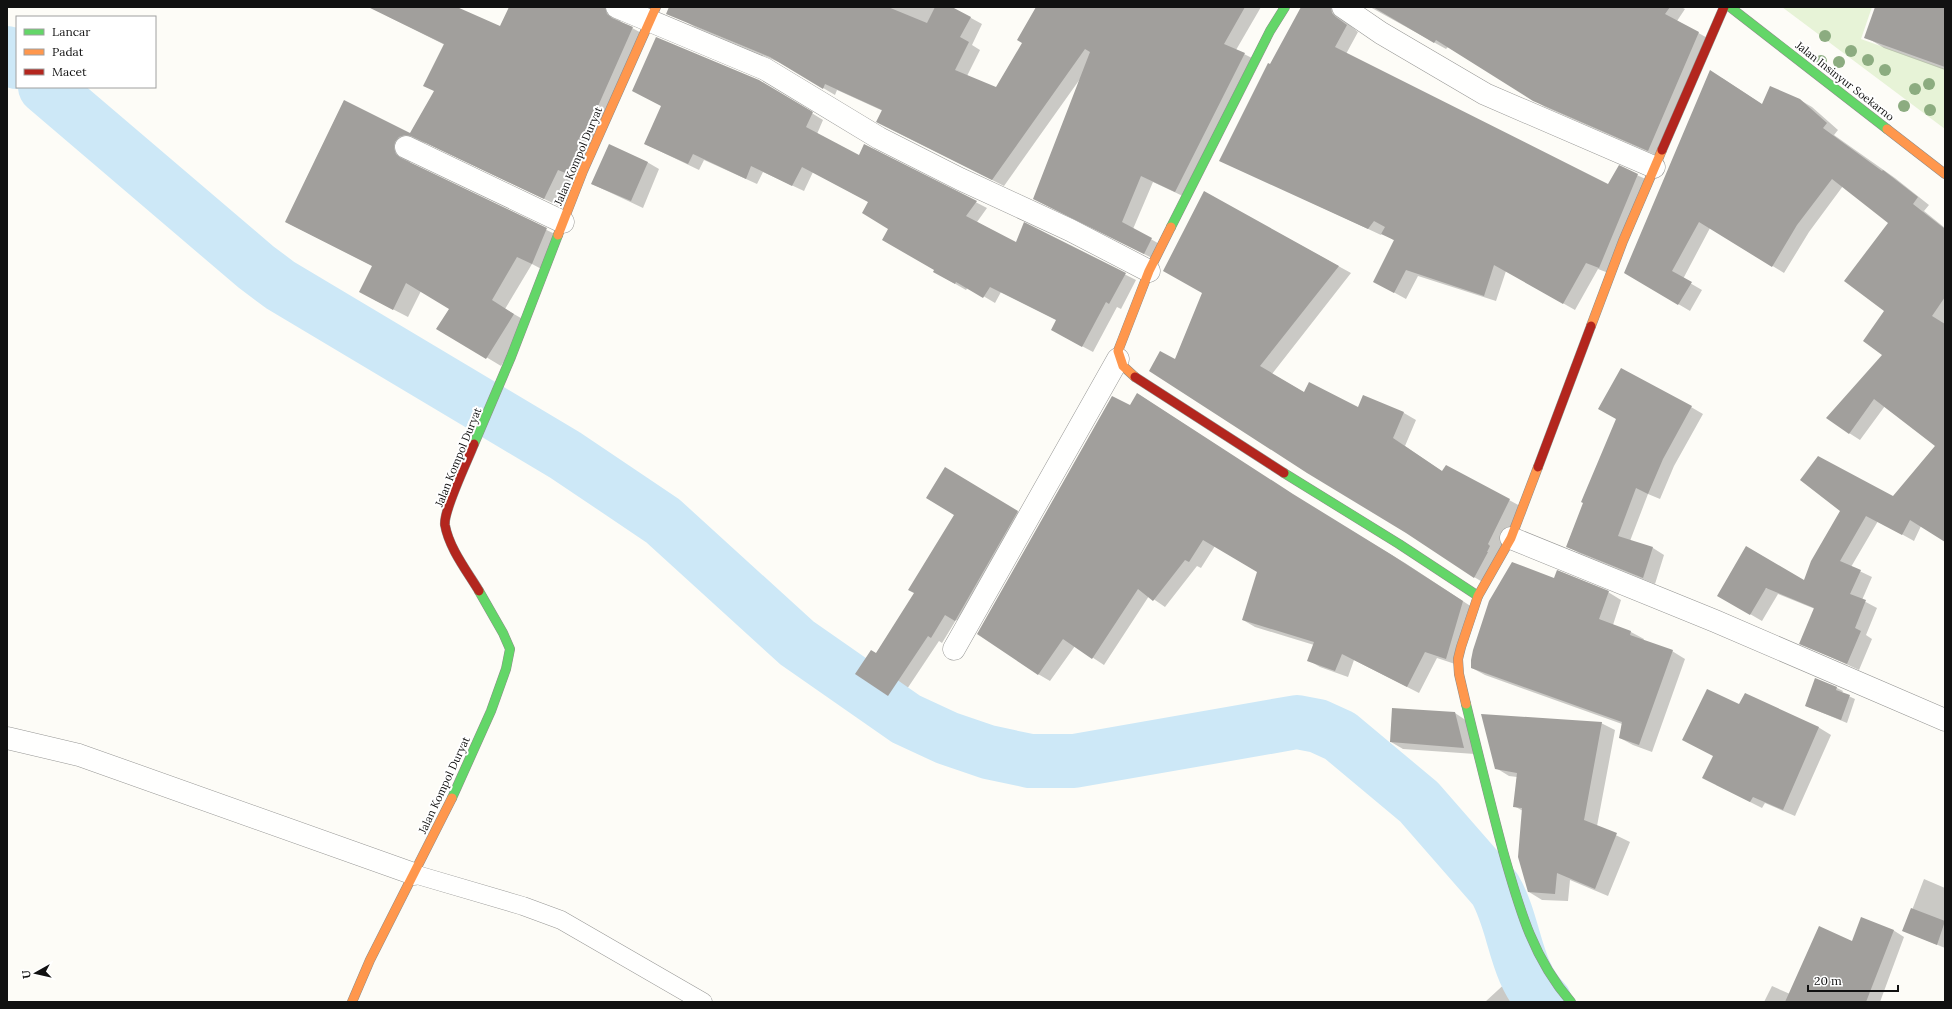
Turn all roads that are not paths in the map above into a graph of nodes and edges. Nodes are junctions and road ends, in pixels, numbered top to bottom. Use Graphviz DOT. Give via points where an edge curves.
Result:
graph roads {
  1 [pos="617,7"];
  2 [pos="1285,7"];
  3 [pos="1343,7"];
  4 [pos="1724,7"];
  5 [pos="1730,7"];
  6 [pos="652,14"];
  7 [pos="406,147"];
  8 [pos="1654,167"];
  9 [pos="1945,174"];
  10 [pos="563,222"];
  11 [pos="1149,272"];
  12 [pos="1118,359"];
  13 [pos="1511,538"];
  14 [pos="1478,596"];
  15 [pos="954,649"];
  16 [pos="1945,720"];
  17 [pos="7,738"];
  18 [pos="414,874"];
  19 [pos="352,1002"];
  20 [pos="703,1002"];
  21 [pos="1571,1002"];
  1 -- 6 [label="street"];
  2 -- 11 [label="street" via="1270,31"];
  3 -- 8 [label="street" via="1381,33 1485,94"];
  4 -- 8 [label="street"];
  5 -- 9 [label="street, Jalan Insinyur Soekarno"];
  6 -- 10 [label="street, Jalan Kompol Duryat"];
  6 -- 11 [label="street" via="765,69 879,138 1070,230"];
  7 -- 10 [label="street"];
  8 -- 13 [label="street" via="1623,241"];
  10 -- 18 [label="street, Jalan Kompol Duryat" via="511,357 451,500 445,524 452,544 503,633 510,650 491,711 461,781"];
  11 -- 12 [label="street" via="1118,351"];
  12 -- 14 [label="street" via="1122,367 1130,373"];
  12 -- 15 [label="street"];
  13 -- 14 [label="street"];
  13 -- 16 [label="street" via="1715,621"];
  14 -- 21 [label="street" via="1458,659 1459,674 1491,809 1524,923 1537,955"];
  17 -- 18 [label="street" via="79,755"];
  18 -- 19 [label="street, Jalan Kompol Duryat" via="370,960"];
  18 -- 20 [label="lane" via="524,906 561,920"];
}
